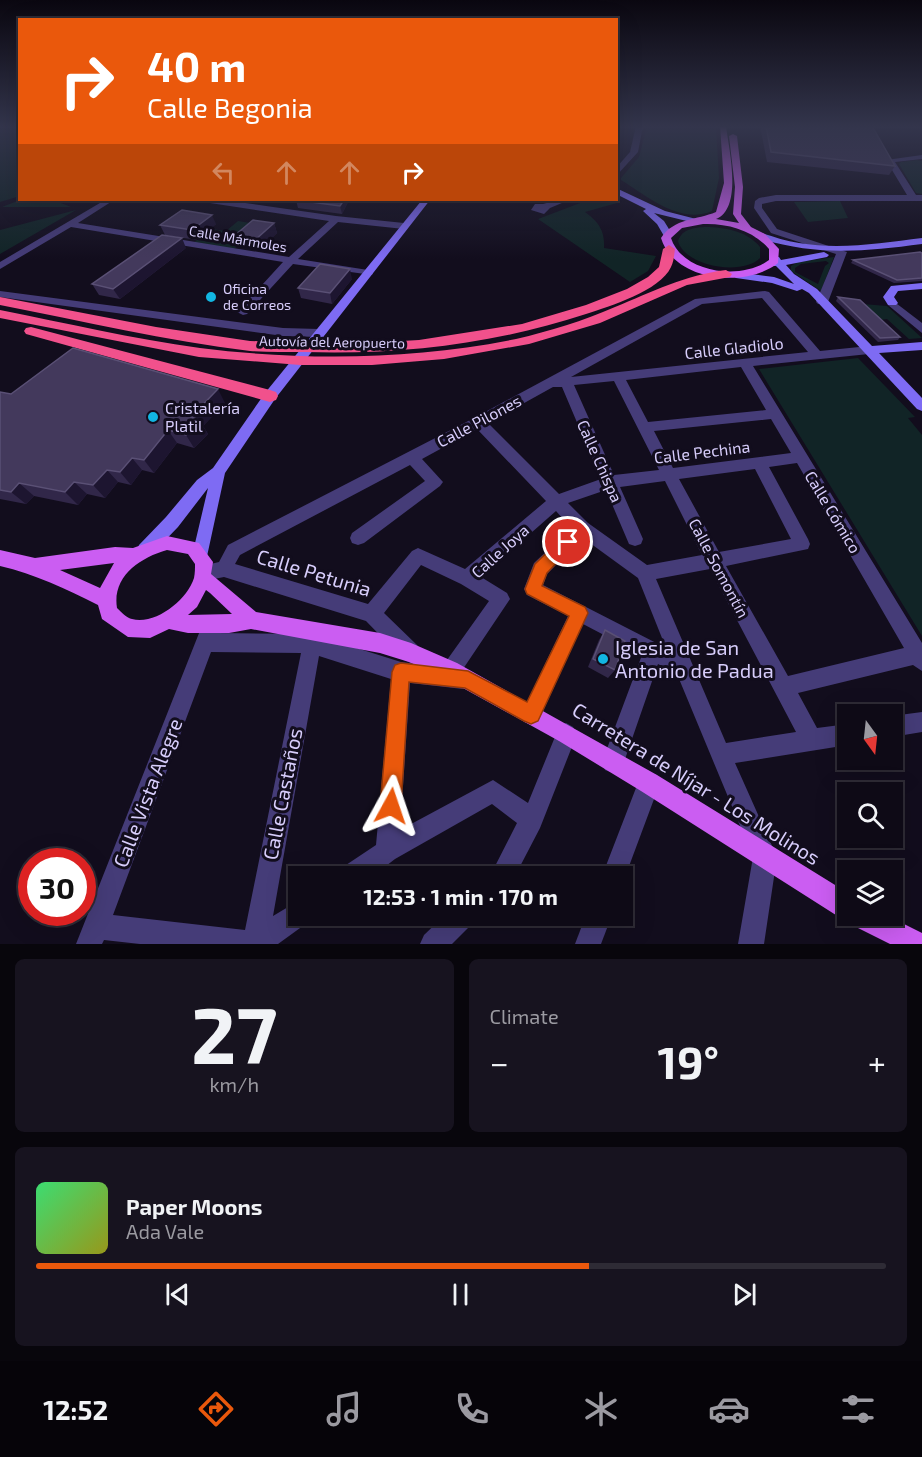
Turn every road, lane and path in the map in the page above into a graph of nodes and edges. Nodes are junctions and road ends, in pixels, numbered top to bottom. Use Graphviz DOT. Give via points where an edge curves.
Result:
graph roads {
  1 [pos="726,170"];
  2 [pos="738,170"];
  3 [pos="898,170"];
  4 [pos="618,191"];
  5 [pos="630,198"];
  6 [pos="917,198"];
  7 [pos="108,201"];
  8 [pos="217,201"];
  9 [pos="425,201"];
  10 [pos="562,201"];
  11 [pos="544,207"];
  12 [pos="336,219"];
  13 [pos="699,222"];
  14 [pos="69,224"];
  15 [pos="405,226"];
  16 [pos="753,232"];
  17 [pos="668,241"];
  18 [pos="922,241"];
  19 [pos="844,251"];
  20 [pos="290,261"];
  21 [pos="775,262"];
  22 [pos="0,266"];
  23 [pos="368,273"];
  24 [pos="731,274"];
  25 [pos="922,286"];
  26 [pos="0,294"];
  27 [pos="0,301"];
  28 [pos="821,301"];
  29 [pos="892,303"];
  30 [pos="243,312"];
  31 [pos="0,314"];
  32 [pos="0,324"];
  33 [pos="922,329"];
  34 [pos="319,333"];
  35 [pos="922,346"];
  36 [pos="869,350"];
  37 [pos="303,354"];
  38 [pos="817,355"];
  39 [pos="745,363"];
  40 [pos="618,377"];
  41 [pos="566,382"];
  42 [pos="550,383"];
  43 [pos="270,396"];
  44 [pos="922,406"];
  45 [pos="775,414"];
  46 [pos="479,422"];
  47 [pos="646,427"];
  48 [pos="411,457"];
  49 [pos="801,457"];
  50 [pos="759,463"];
  51 [pos="218,472"];
  52 [pos="670,474"];
  53 [pos="609,482"];
  54 [pos="556,501"];
  55 [pos="582,528"];
  56 [pos="358,538"];
  57 [pos="635,539"];
  58 [pos="139,553"];
  59 [pos="0,558"];
  60 [pos="714,561"];
  61 [pos="34,566"];
  62 [pos="203,569"];
  63 [pos="224,569"];
  64 [pos="645,573"];
  65 [pos="467,578"];
  66 [pos="106,600"];
  67 [pos="579,613"];
  68 [pos="372,614"];
  69 [pos="169,620"];
  70 [pos="251,620"];
  71 [pos="209,633"];
  72 [pos="314,638"];
  73 [pos="653,651"];
  74 [pos="921,658"];
  75 [pos="406,662"];
  76 [pos="684,667"];
  77 [pos="459,675"];
  78 [pos="783,687"];
  79 [pos="531,715"];
  80 [pos="922,723"];
  81 [pos="903,726"];
  82 [pos="566,734"];
  83 [pos="837,736"];
  84 [pos="812,740"];
  85 [pos="720,755"];
  86 [pos="613,762"];
  87 [pos="649,783"];
  88 [pos="532,820"];
  89 [pos="387,851"];
  90 [pos="765,856"];
  91 [pos="366,866"];
  92 [pos="507,866"];
  93 [pos="618,866"];
  94 [pos="837,901"];
  95 [pos="288,921"];
  96 [pos="452,926"];
  97 [pos="595,926"];
  98 [pos="881,926"];
  99 [pos="93,935"];
  100 [pos="250,944"];
  101 [pos="255,944"];
  102 [pos="433,944"];
  103 [pos="588,944"];
  104 [pos="751,944"];
  105 [pos="918,944"];
  1 -- 13 [label="main road" via="724,206 718,215"];
  2 -- 16 [label="main road" via="737,214"];
  3 -- 6 [label="street"];
  4 -- 5 [label="main road"];
  5 -- 13 [label="main road" via="666,214"];
  5 -- 17 [label="main road" via="657,219"];
  6 -- 19 [label="street" via="770,198 758,204 774,231"];
  7 -- 14 [label="street"];
  8 -- 12 [label="street"];
  9 -- 15 [label="main road"];
  10 -- 11 [label="street"];
  12 -- 15 [label="street"];
  12 -- 20 [label="street"];
  13 -- 16 [label="main road" via="724,223"];
  13 -- 17 [label="main road" via="677,226"];
  14 -- 20 [label="street, Calle Mármoles"];
  14 -- 22 [label="street"];
  15 -- 23 [label="main road"];
  16 -- 19 [label="main road" via="797,246"];
  16 -- 21 [label="main road" via="773,247"];
  17 -- 24 [label="main road" via="691,265"];
  17 -- 37 [label="highway, Autovía del Aeropuerto" via="665,267 650,281 610,301 552,321 428,345"];
  18 -- 19 [label="main road"];
  19 -- 21 [label="main road"];
  19 -- 28 [label="street"];
  20 -- 23 [label="street, Calle Mármoles"];
  20 -- 30 [label="street"];
  21 -- 24 [label="main road" via="757,272"];
  21 -- 28 [label="main road"];
  23 -- 34 [label="main road"];
  24 -- 28 [label="main road" via="780,281"];
  24 -- 37 [label="highway, Autovía del Aeropuerto" via="682,281 583,324 476,351 411,359"];
  25 -- 29 [label="main road" via="895,288 888,297"];
  26 -- 34 [label="street" via="283,332"];
  27 -- 37 [label="highway, Autovía del Aeropuerto"];
  28 -- 36 [label="main road"];
  29 -- 33 [label="street"];
  31 -- 37 [label="highway, Autovía del Aeropuerto" via="226,356"];
  32 -- 43 [label="highway"];
  34 -- 37 [label="main road"];
  35 -- 36 [label="main road, Calle Gladiolo"];
  36 -- 38 [label="street, Calle Gladiolo"];
  36 -- 44 [label="main road"];
  37 -- 43 [label="main road"];
  38 -- 39 [label="street, Calle Gladiolo"];
  38 -- 42 [label="street, Calle Pilones" via="765,294 699,301"];
  39 -- 40 [label="street, Calle Gladiolo"];
  39 -- 45 [label="street, Calle Cómico"];
  40 -- 41 [label="street, Calle Gladiolo"];
  40 -- 47 [label="street, Calle Somontín"];
  41 -- 42 [label="street, Calle Gladiolo"];
  41 -- 53 [label="street, Calle Chispa"];
  42 -- 46 [label="street, Calle Pilones"];
  43 -- 51 [label="main road"];
  45 -- 47 [label="street"];
  45 -- 49 [label="street, Calle Cómico"];
  46 -- 48 [label="street, Calle Pilones"];
  46 -- 54 [label="street"];
  47 -- 52 [label="street, Calle Somontín"];
  48 -- 56 [label="street" via="435,483"];
  48 -- 63 [label="street, Calle Pilones" via="234,550"];
  49 -- 50 [label="street, Calle Pechina"];
  49 -- 74 [label="street, Calle Cómico"];
  50 -- 52 [label="street, Calle Pechina"];
  50 -- 60 [label="street" via="802,544"];
  51 -- 58 [label="main road" via="202,484 172,522"];
  51 -- 62 [label="main road" via="208,516"];
  52 -- 53 [label="street, Calle Pechina"];
  52 -- 60 [label="street, Calle Somontín"];
  53 -- 54 [label="street, Calle Joya"];
  53 -- 57 [label="street, Calle Chispa"];
  54 -- 55 [label="street"];
  54 -- 65 [label="street, Calle Joya"];
  55 -- 64 [label="street"];
  55 -- 67 [label="street" via="540,569 533,589"];
  58 -- 61 [label="main road"];
  58 -- 62 [label="main road" via="156,545 187,545"];
  58 -- 66 [label="main road" via="116,573"];
  59 -- 61 [label="main road"];
  60 -- 64 [label="street"];
  60 -- 78 [label="street, Calle Somontín"];
  61 -- 66 [label="main road"];
  62 -- 63 [label="street"];
  62 -- 69 [label="main road" via="197,594"];
  62 -- 70 [label="main road"];
  63 -- 68 [label="street, Calle Petunia"];
  64 -- 76 [label="street"];
  65 -- 68 [label="street" via="418,556"];
  65 -- 77 [label="street, Calle Joya" via="501,599"];
  66 -- 69 [label="main road" via="108,613 122,625 144,628"];
  67 -- 73 [label="street"];
  67 -- 79 [label="street"];
  68 -- 75 [label="street, Calle Petunia"];
  69 -- 71 [label="main road, Carretera de Níjar - Los Molinos"];
  70 -- 71 [label="main road, Carretera de Níjar - Los Molinos"];
  70 -- 72 [label="main road, Carretera de Níjar - Los Molinos"];
  71 -- 72 [label="street"];
  71 -- 99 [label="street, Calle Vista Alegre"];
  72 -- 75 [label="main road, Carretera de Níjar - Los Molinos" via="380,643"];
  72 -- 101 [label="street, Calle Castaños"];
  73 -- 76 [label="street"];
  73 -- 86 [label="street"];
  74 -- 78 [label="street"];
  75 -- 77 [label="main road, Carretera de Níjar - Los Molinos"];
  75 -- 89 [label="street"];
  76 -- 85 [label="street"];
  77 -- 79 [label="main road, Carretera de Níjar - Los Molinos"];
  78 -- 84 [label="street, Calle Somontín"];
  79 -- 82 [label="main road, Carretera de Níjar - Los Molinos"];
  80 -- 81 [label="street"];
  82 -- 86 [label="main road, Carretera de Níjar - Los Molinos"];
  82 -- 88 [label="street"];
  83 -- 84 [label="street"];
  84 -- 85 [label="street"];
  85 -- 90 [label="street"];
  86 -- 87 [label="main road, Carretera de Níjar - Los Molinos"];
  87 -- 90 [label="main road, Carretera de Níjar - Los Molinos"];
  87 -- 93 [label="street"];
  88 -- 89 [label="street" via="493,791"];
  88 -- 92 [label="street"];
  89 -- 91 [label="street"];
  90 -- 94 [label="main road, Carretera de Níjar - Los Molinos"];
  90 -- 104 [label="street"];
  95 -- 101 [label="street"];
  96 -- 102 [label="street"];
  97 -- 103 [label="street"];
  98 -- 105 [label="main road"];
  99 -- 100 [label="street"];
}
